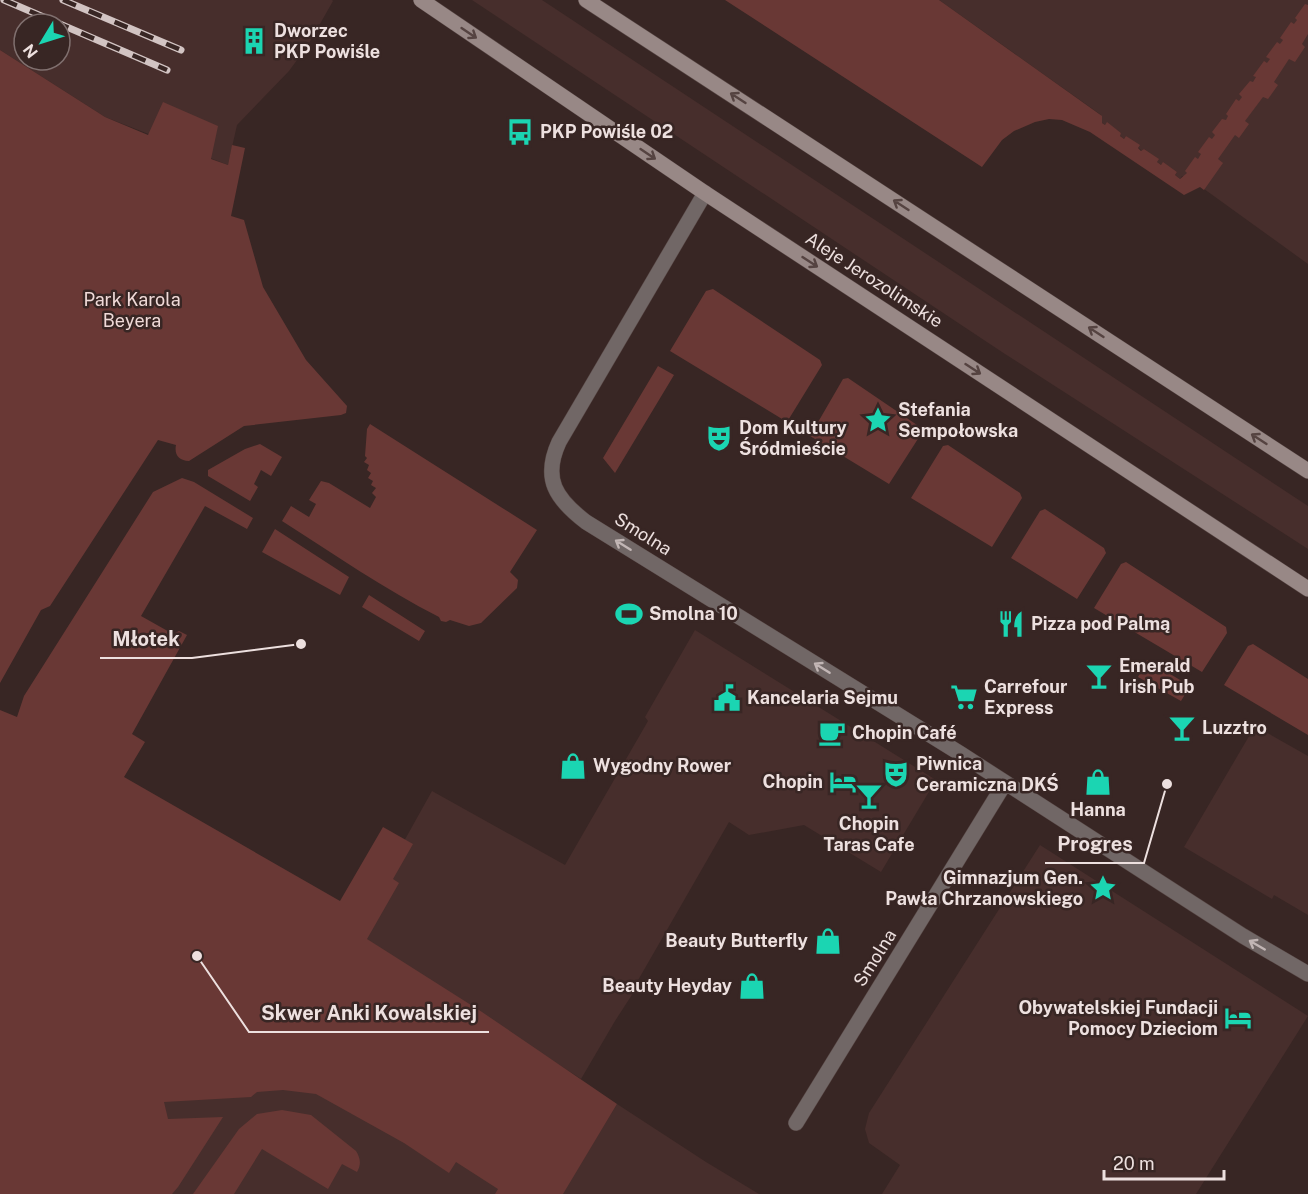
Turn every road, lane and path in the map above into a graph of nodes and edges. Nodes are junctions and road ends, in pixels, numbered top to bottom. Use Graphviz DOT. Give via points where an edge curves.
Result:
graph roads {
  1 [pos="421,0"];
  2 [pos="586,0"];
  3 [pos="705,194"];
  4 [pos="1308,471"];
  5 [pos="1308,589"];
  6 [pos="1005,783"];
  7 [pos="1308,974"];
  8 [pos="796,1123"];
  1 -- 3 [label="main road, Aleje Jerozolimskie, one-way"];
  4 -- 2 [label="main road, one-way"];
  3 -- 5 [label="main road, Aleje Jerozolimskie, one-way"];
  6 -- 3 [label="street, Smolna, one-way" via="586,522 559,497 552,482 554,453"];
  7 -- 6 [label="street, Smolna, one-way"];
  6 -- 8 [label="street, Smolna"];
}
